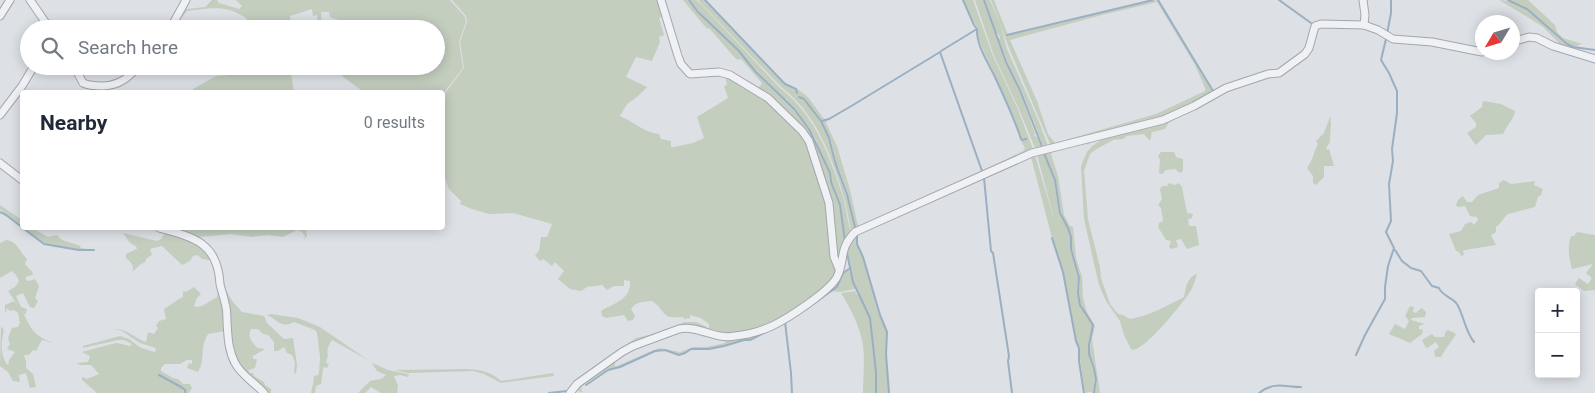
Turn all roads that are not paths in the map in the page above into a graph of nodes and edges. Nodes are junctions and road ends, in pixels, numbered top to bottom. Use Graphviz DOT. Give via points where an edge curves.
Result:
graph roads {
  1 [pos="10,0"];
  2 [pos="30,0"];
  3 [pos="186,0"];
  4 [pos="661,0"];
  5 [pos="1363,0"];
  6 [pos="2,8"];
  7 [pos="0,16"];
  8 [pos="44,20"];
  9 [pos="175,20"];
  10 [pos="1364,26"];
  11 [pos="1520,40"];
  12 [pos="1475,50"];
  13 [pos="1595,59"];
  14 [pos="29,75"];
  15 [pos="79,75"];
  16 [pos="129,75"];
  17 [pos="0,115"];
  18 [pos="0,163"];
  19 [pos="20,178"];
  20 [pos="165,230"];
  21 [pos="839,270"];
  22 [pos="571,391"];
  23 [pos="264,393"];
  24 [pos="580,393"];
  1 -- 6 [label="street"];
  2 -- 8 [label="street"];
  3 -- 9 [label="street"];
  4 -- 21 [label="street" via="681,64 690,74 724,73 753,88 779,106 806,136 829,203 834,257"];
  5 -- 10 [label="street"];
  6 -- 7 [label="street"];
  10 -- 12 [label="street" via="1393,39"];
  10 -- 21 [label="street" via="1316,26 1305,54 1279,73 1226,88 1163,120 1042,150 855,232 844,246"];
  11 -- 13 [label="street" via="1537,38"];
  14 -- 17 [label="street"];
  15 -- 16 [label="street" via="83,83 93,86 114,85"];
  18 -- 19 [label="street"];
  20 -- 23 [label="street" via="198,241 212,254 219,271 235,365"];
  21 -- 22 [label="street" via="826,290 772,326 725,338 693,328 679,329 622,352"];
  22 -- 24 [label="street"];
}
